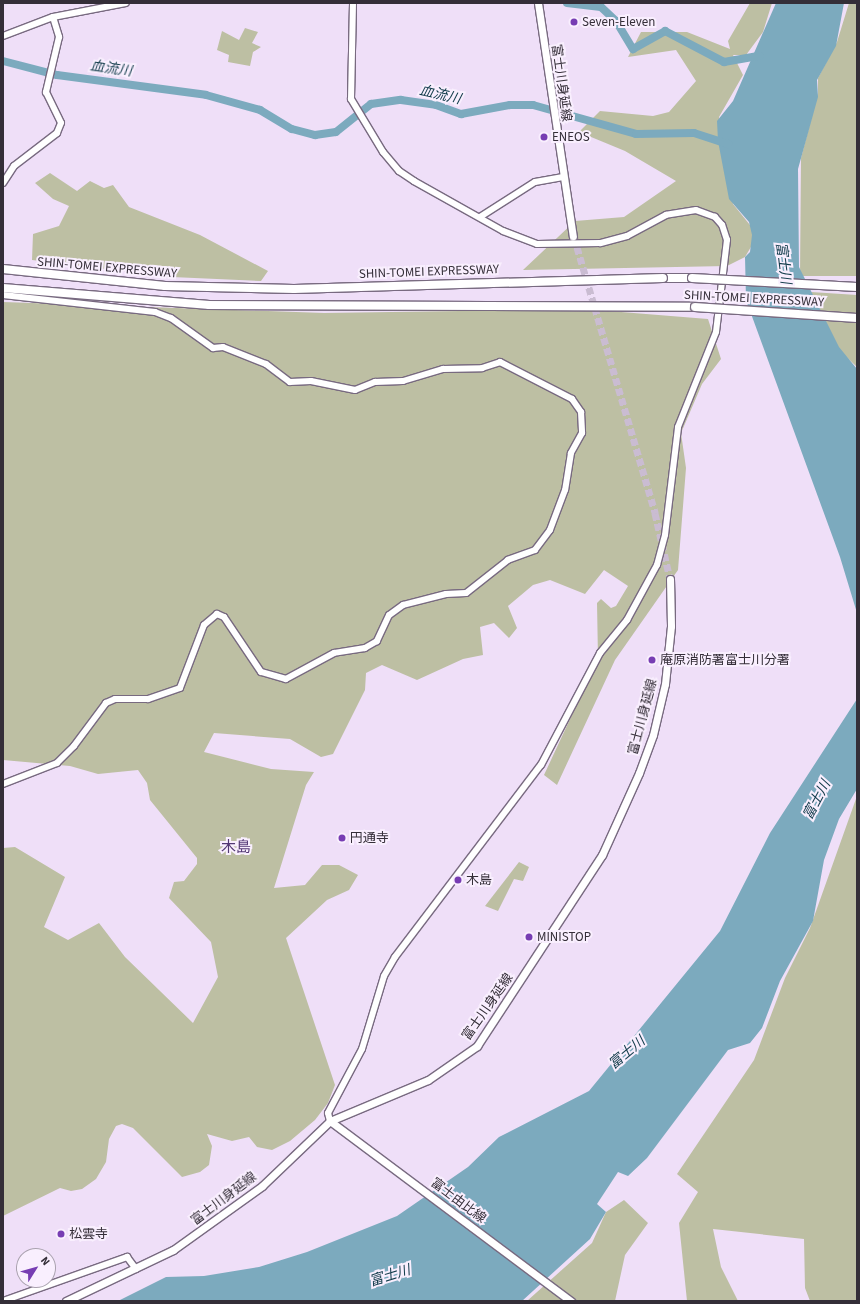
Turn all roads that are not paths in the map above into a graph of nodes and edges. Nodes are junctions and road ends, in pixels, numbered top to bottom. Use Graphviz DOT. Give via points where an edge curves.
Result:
graph roads {
  1 [pos="126,3"];
  2 [pos="353,3"];
  3 [pos="538,3"];
  4 [pos="53,17"];
  5 [pos="3,36"];
  6 [pos="562,177"];
  7 [pos="3,183"];
  8 [pos="480,217"];
  9 [pos="573,236"];
  10 [pos="3,269"];
  11 [pos="857,287"];
  12 [pos="3,288"];
  13 [pos="3,295"];
  14 [pos="857,318"];
  15 [pos="670,579"];
  16 [pos="3,784"];
  17 [pos="330,1121"];
  18 [pos="136,1270"];
  19 [pos="3,1300"];
  20 [pos="66,1301"];
  21 [pos="571,1301"];
  1 -- 4 [label="street"];
  2 -- 8 [label="street" via="350,90 355,109 398,171"];
  3 -- 6 [label="main road, 富士川身延線"];
  4 -- 5 [label="street"];
  4 -- 7 [label="street" via="59,37 48,78 47,101 59,116 60,129 14,166"];
  6 -- 8 [label="street" via="535,182"];
  6 -- 9 [label="main road, 富士川身延線"];
  8 -- 17 [label="street" via="537,244 576,244 627,236 677,212 707,213 722,225 728,240 718,291 718,321 678,427 665,535 650,581 627,620 600,653 541,765 395,957 384,976 362,1049 328,1113"];
  10 -- 11 [label="highway, SHIN-TOMEI EXPRESSWAY, bridge" via="165,286 279,289 663,278"];
  12 -- 14 [label="highway, SHIN-TOMEI EXPRESSWAY, bridge" via="209,305 562,304 695,307"];
  13 -- 16 [label="street" via="155,312 171,318 212,348 223,347 266,364 290,382 311,381 355,390 375,382 403,381 443,369 482,368 500,362 572,399 581,412 582,433 571,453 565,490 550,530 535,550 508,560 466,593 404,605 389,615 377,641 365,648 334,654 286,679 261,672 224,617 217,614 204,626 180,688 148,698 115,699 106,703 74,746 56,763"];
  15 -- 17 [label="main road, 富士川身延線" via="671,626 657,720 637,779 602,855 477,1046 447,1070"];
  17 -- 18 [label="main road, 富士川身延線" via="245,1201 173,1250"];
  17 -- 21 [label="main road, 富士由比線"];
  18 -- 19 [label="street" via="127,1257"];
  18 -- 20 [label="main road, 富士川身延線"];
}
